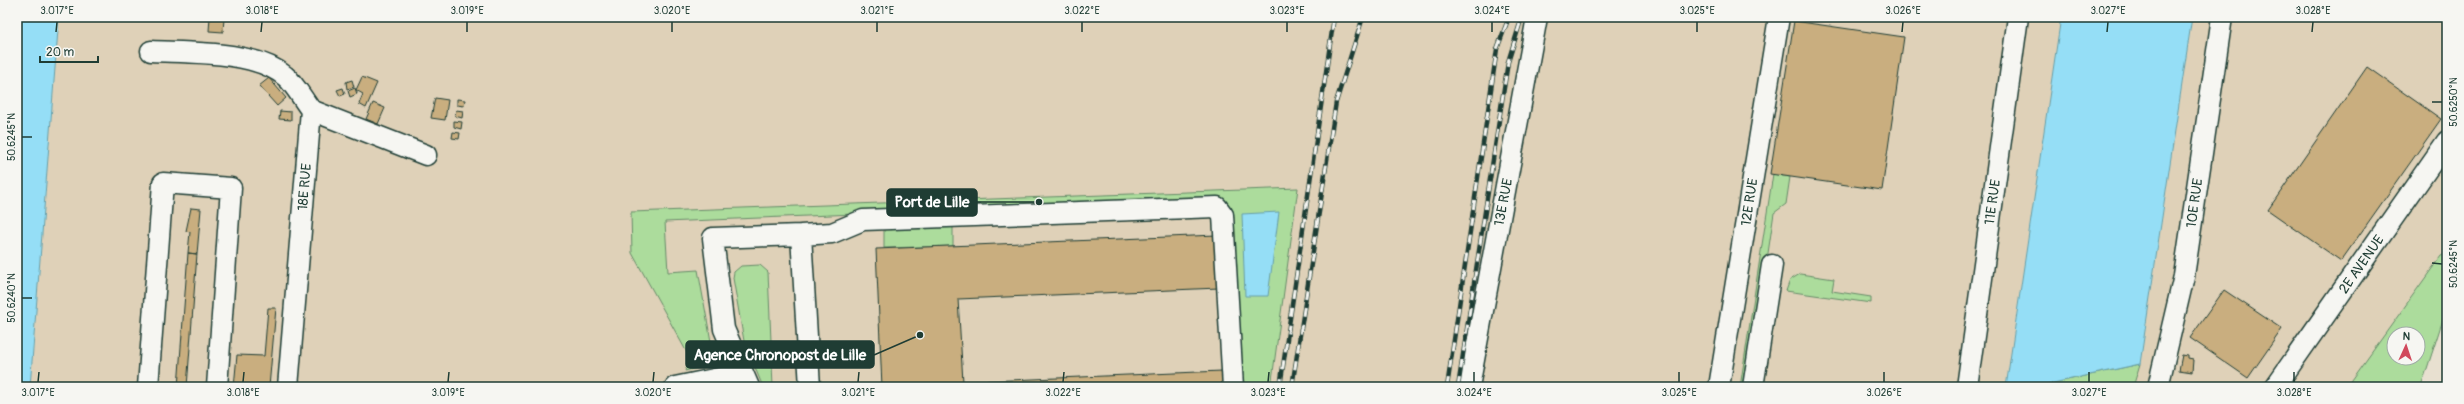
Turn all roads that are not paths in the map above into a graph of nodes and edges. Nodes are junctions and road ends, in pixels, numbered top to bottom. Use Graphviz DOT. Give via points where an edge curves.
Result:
graph roads {
  1 [pos="1537,17"];
  2 [pos="1779,17"];
  3 [pos="2018,17"];
  4 [pos="2222,17"];
  5 [pos="151,51"];
  6 [pos="311,110"];
  7 [pos="2447,142"];
  8 [pos="426,155"];
  9 [pos="802,235"];
  10 [pos="1772,265"];
  11 [pos="746,380"];
  12 [pos="1720,384"];
  13 [pos="148,387"];
  14 [pos="217,387"];
  15 [pos="288,387"];
  16 [pos="675,387"];
  17 [pos="810,387"];
  18 [pos="1232,387"];
  19 [pos="1469,387"];
  20 [pos="1752,387"];
  21 [pos="1967,387"];
  22 [pos="2158,387"];
  23 [pos="2275,387"];
  1 -- 19 [label="lane, 13E RUE"];
  2 -- 12 [label="lane, 12E RUE"];
  3 -- 21 [label="lane, 11E RUE"];
  4 -- 22 [label="lane, 10E RUE" via="2184,276"];
  5 -- 6 [label="lane" via="222,55 263,63 286,76"];
  6 -- 8 [label="lane"];
  6 -- 15 [label="lane, 18E RUE"];
  7 -- 23 [label="lane, 2E AVENUE"];
  9 -- 11 [label="lane" via="713,238 724,329"];
  9 -- 17 [label="lane"];
  9 -- 18 [label="lane" via="832,233 862,220 1217,207 1223,215"];
  10 -- 20 [label="lane"];
  11 -- 16 [label="lane"];
  13 -- 14 [label="lane" via="163,183 231,188"];
}
